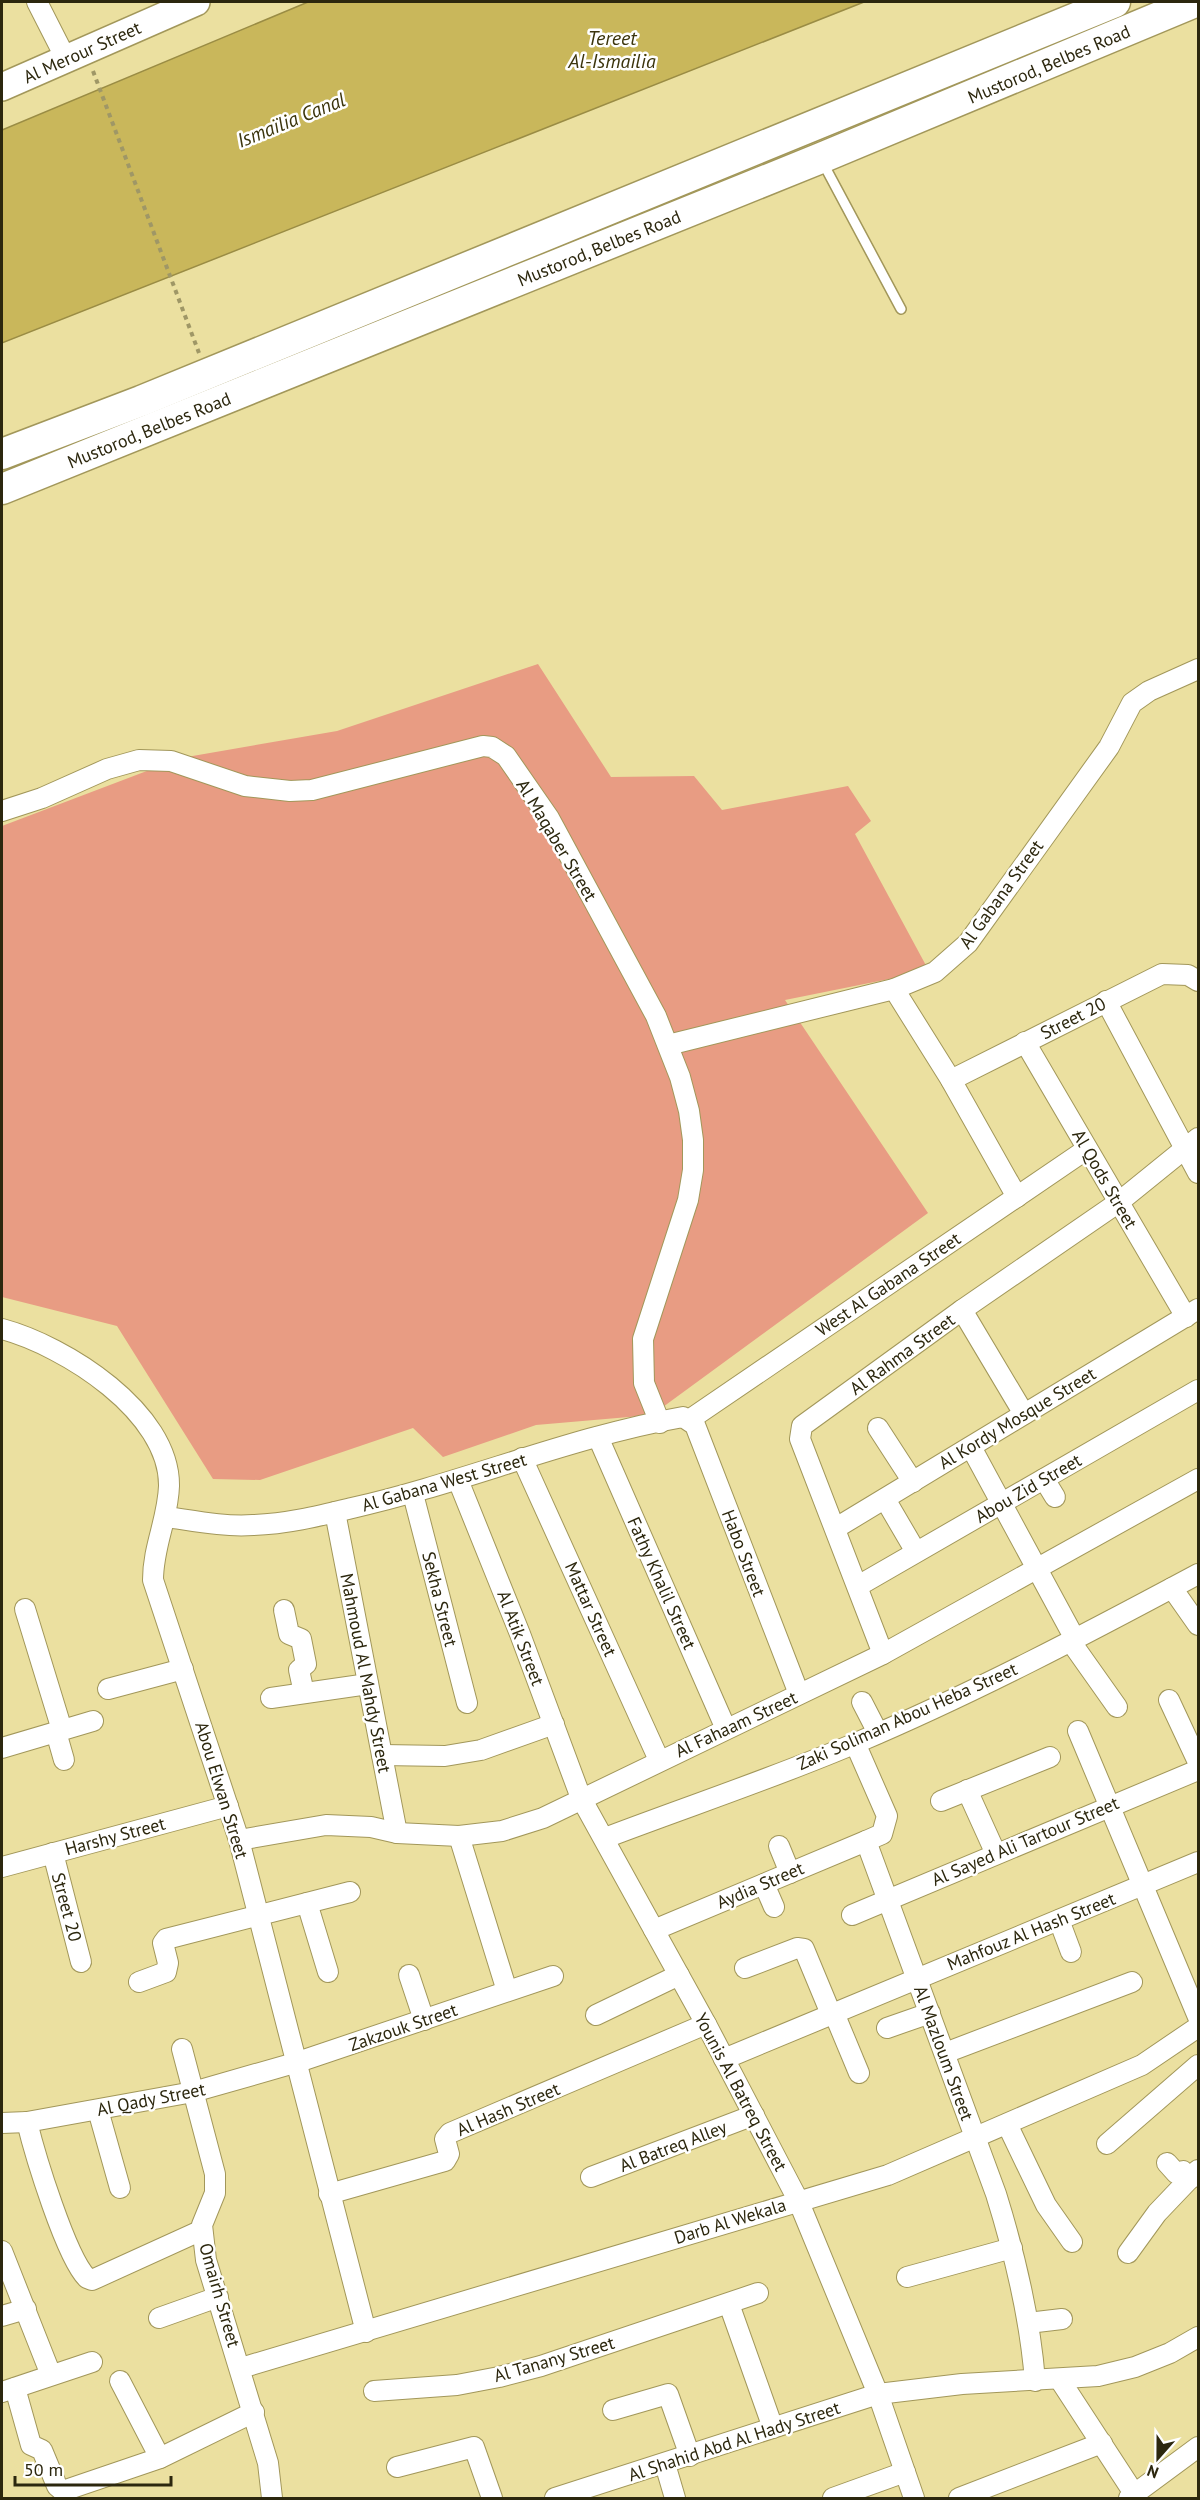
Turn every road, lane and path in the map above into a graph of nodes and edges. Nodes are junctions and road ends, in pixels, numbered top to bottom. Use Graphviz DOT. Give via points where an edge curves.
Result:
graph roads {
  1 [pos="37,2"];
  2 [pos="196,2"];
  3 [pos="1115,2"];
  4 [pos="1195,2"];
  5 [pos="76,55"];
  6 [pos="2,87"];
  7 [pos="821,158"];
  8 [pos="902,309"];
  9 [pos="192,337"];
  10 [pos="2,454"];
  11 [pos="2,489"];
  12 [pos="1198,669"];
  13 [pos="2,811"];
  14 [pos="1198,981"];
  15 [pos="894,989"];
  16 [pos="1106,1001"];
  17 [pos="1025,1042"];
  18 [pos="668,1045"];
  19 [pos="951,1080"];
  20 [pos="1191,1143"];
  21 [pos="1088,1149"];
  22 [pos="1198,1173"];
  23 [pos="1017,1197"];
  24 [pos="1119,1202"];
  25 [pos="962,1310"];
  26 [pos="1192,1313"];
  27 [pos="2,1329"];
  28 [pos="1198,1390"];
  29 [pos="1024,1414"];
  30 [pos="686,1419"];
  31 [pos="660,1423"];
  32 [pos="878,1428"];
  33 [pos="598,1437"];
  34 [pos="971,1447"];
  35 [pos="522,1458"];
  36 [pos="1044,1479"];
  37 [pos="1198,1479"];
  38 [pos="458,1480"];
  39 [pos="913,1482"];
  40 [pos="413,1494"];
  41 [pos="1054,1497"];
  42 [pos="885,1498"];
  43 [pos="1002,1503"];
  44 [pos="335,1512"];
  45 [pos="167,1517"];
  46 [pos="836,1528"];
  47 [pos="916,1552"];
  48 [pos="1038,1570"];
  49 [pos="1198,1574"];
  50 [pos="858,1586"];
  51 [pos="1172,1588"];
  52 [pos="25,1609"];
  53 [pos="284,1610"];
  54 [pos="1198,1625"];
  55 [pos="1073,1640"];
  56 [pos="883,1654"];
  57 [pos="183,1669"];
  58 [pos="368,1684"];
  59 [pos="108,1689"];
  60 [pos="304,1693"];
  61 [pos="799,1694"];
  62 [pos="271,1698"];
  63 [pos="1169,1700"];
  64 [pos="862,1702"];
  65 [pos="467,1703"];
  66 [pos="1117,1707"];
  67 [pos="93,1721"];
  68 [pos="554,1724"];
  69 [pos="726,1729"];
  70 [pos="59,1731"];
  71 [pos="1078,1731"];
  72 [pos="878,1733"];
  73 [pos="855,1743"];
  74 [pos="2,1748"];
  75 [pos="382,1755"];
  76 [pos="1050,1757"];
  77 [pos="64,1760"];
  78 [pos="659,1760"];
  79 [pos="1198,1762"];
  80 [pos="1198,1770"];
  81 [pos="967,1790"];
  82 [pos="581,1798"];
  83 [pos="941,1801"];
  84 [pos="228,1806"];
  85 [pos="1108,1807"];
  86 [pos="397,1833"];
  87 [pos="459,1836"];
  88 [pos="605,1838"];
  89 [pos="239,1840"];
  90 [pos="866,1841"];
  91 [pos="778,1846"];
  92 [pos="53,1853"];
  93 [pos="996,1854"];
  94 [pos="1198,1863"];
  95 [pos="2,1867"];
  96 [pos="790,1873"];
  97 [pos="764,1884"];
  98 [pos="1143,1886"];
  99 [pos="350,1892"];
  100 [pos="887,1898"];
  101 [pos="307,1903"];
  102 [pos="774,1907"];
  103 [pos="259,1915"];
  104 [pos="852,1915"];
  105 [pos="1059,1920"];
  106 [pos="654,1930"];
  107 [pos="1071,1952"];
  108 [pos="81,1962"];
  109 [pos="745,1968"];
  110 [pos="328,1972"];
  111 [pos="409,1975"];
  112 [pos="679,1975"];
  113 [pos="553,1976"];
  114 [pos="917,1978"];
  115 [pos="139,1982"];
  116 [pos="1131,1982"];
  117 [pos="507,1991"];
  118 [pos="833,2013"];
  119 [pos="930,2013"];
  120 [pos="596,2015"];
  121 [pos="1198,2017"];
  122 [pos="424,2020"];
  123 [pos="706,2024"];
  124 [pos="1198,2027"];
  125 [pos="888,2028"];
  126 [pos="182,2049"];
  127 [pos="945,2053"];
  128 [pos="724,2059"];
  129 [pos="298,2062"];
  130 [pos="1198,2065"];
  131 [pos="859,2073"];
  132 [pos="193,2092"];
  133 [pos="98,2110"];
  134 [pos="754,2115"];
  135 [pos="27,2122"];
  136 [pos="2,2123"];
  137 [pos="1006,2124"];
  138 [pos="975,2138"];
  139 [pos="1107,2144"];
  140 [pos="1167,2163"];
  141 [pos="1194,2175"];
  142 [pos="591,2177"];
  143 [pos="120,2188"];
  144 [pos="329,2194"];
  145 [pos="798,2200"];
  146 [pos="202,2230"];
  147 [pos="1072,2242"];
  148 [pos="1012,2248"];
  149 [pos="1128,2253"];
  150 [pos="2,2254"];
  151 [pos="907,2277"];
  152 [pos="758,2293"];
  153 [pos="218,2297"];
  154 [pos="24,2304"];
  155 [pos="729,2304"];
  156 [pos="2,2316"];
  157 [pos="159,2318"];
  158 [pos="1062,2319"];
  159 [pos="1028,2323"];
  160 [pos="366,2332"];
  161 [pos="1198,2337"];
  162 [pos="92,2362"];
  163 [pos="241,2368"];
  164 [pos="51,2375"];
  165 [pos="1060,2380"];
  166 [pos="120,2381"];
  167 [pos="1035,2381"];
  168 [pos="8,2390"];
  169 [pos="374,2391"];
  170 [pos="878,2394"];
  171 [pos="613,2410"];
  172 [pos="254,2412"];
  173 [pos="773,2428"];
  174 [pos="1102,2444"];
  175 [pos="1198,2447"];
  176 [pos="690,2456"];
  177 [pos="160,2458"];
  178 [pos="665,2464"];
  179 [pos="397,2467"];
  180 [pos="904,2472"];
  181 [pos="608,2491"];
  182 [pos="1134,2498"];
  183 [pos="272,2499"];
  184 [pos="492,2499"];
  185 [pos="555,2499"];
  186 [pos="675,2499"];
  187 [pos="833,2499"];
  188 [pos="914,2499"];
  189 [pos="959,2499"];
  1 -- 5 [label="street"];
  2 -- 5 [label="main road, Al Merour Street"];
  3 -- 10 [label="main road, Mustorod, Belbes Road" via="141,401"];
  4 -- 7 [label="main road, Mustorod, Belbes Road"];
  5 -- 6 [label="main road, Al Merour Street"];
  5 -- 9 [label="path" via="105,105"];
  7 -- 8 [label="lane"];
  7 -- 11 [label="main road, Mustorod, Belbes Road"];
  12 -- 15 [label="street, Al Gabana Street" via="1132,703 1109,747 968,943 935,972"];
  13 -- 18 [label="street, Al Maqaber Street" via="139,760 171,761 245,786 290,791 312,790 483,746 492,747 506,756 549,818 642,988"];
  14 -- 16 [label="street, Street 20" via="1188,975 1162,974"];
  15 -- 18 [label="street, Al Gabana Street"];
  15 -- 19 [label="street"];
  16 -- 17 [label="street, Street 20"];
  16 -- 20 [label="street"];
  17 -- 19 [label="street, Street 20"];
  17 -- 21 [label="street, Al Qods Street"];
  18 -- 31 [label="street, Al Maqaber Street" via="688,1111 693,1170 688,1200 643,1339 644,1383"];
  19 -- 23 [label="street"];
  20 -- 22 [label="street"];
  20 -- 24 [label="street, Al Rahma Street"];
  21 -- 23 [label="street, West Al Gabana Street"];
  21 -- 24 [label="street, Al Qods Street"];
  23 -- 30 [label="street, West Al Gabana Street"];
  24 -- 25 [label="street, Al Rahma Street"];
  24 -- 26 [label="street, Al Qods Street"];
  25 -- 29 [label="street"];
  25 -- 46 [label="street, Al Rahma Street" via="802,1426 800,1439"];
  26 -- 29 [label="street, Al Kordy Mosque Street"];
  27 -- 45 [label="street, Abou Elwan Street" via="68,1358 119,1394 143,1418 161,1449 169,1483"];
  28 -- 36 [label="street, Abou Zid Street"];
  29 -- 34 [label="street, Al Kordy Mosque Street"];
  30 -- 31 [label="street, Al Gabana West Street"];
  30 -- 61 [label="street, Habo Street" via="695,1425"];
  31 -- 33 [label="street, Al Gabana West Street"];
  32 -- 39 [label="street"];
  33 -- 35 [label="street, Al Gabana West Street"];
  33 -- 69 [label="street, Fathy Khalil Street"];
  34 -- 39 [label="street, Al Kordy Mosque Street"];
  34 -- 43 [label="street"];
  35 -- 38 [label="street, Al Gabana West Street"];
  35 -- 78 [label="street, Mattar Street"];
  36 -- 41 [label="street"];
  36 -- 43 [label="street, Abou Zid Street"];
  37 -- 48 [label="street, Al Fahaam Street"];
  38 -- 40 [label="street, Al Gabana West Street"];
  38 -- 68 [label="street, Al Atik Street"];
  39 -- 42 [label="street, Al Kordy Mosque Street"];
  40 -- 44 [label="street, Al Gabana West Street"];
  40 -- 65 [label="street, Sekha Street"];
  42 -- 46 [label="street, Al Kordy Mosque Street"];
  42 -- 47 [label="street"];
  43 -- 47 [label="street, Abou Zid Street"];
  43 -- 48 [label="street"];
  44 -- 45 [label="street, Al Gabana West Street" via="251,1526"];
  44 -- 58 [label="street, Mahmoud Al Mahdy Street"];
  45 -- 57 [label="street, Abou Elwan Street" via="153,1558 153,1580"];
  46 -- 50 [label="street, Al Rahma Street"];
  47 -- 50 [label="street, Abou Zid Street"];
  48 -- 55 [label="street"];
  48 -- 56 [label="street, Al Fahaam Street"];
  49 -- 51 [label="street, Zaki Soliman Abou Heba Street"];
  50 -- 56 [label="street, Al Rahma Street"];
  51 -- 54 [label="street"];
  51 -- 55 [label="street, Zaki Soliman Abou Heba Street"];
  52 -- 70 [label="street"];
  53 -- 60 [label="street" via="289,1634 301,1639 306,1664 299,1670"];
  55 -- 66 [label="street"];
  55 -- 72 [label="street, Zaki Soliman Abou Heba Street"];
  56 -- 61 [label="street, Al Fahaam Street"];
  57 -- 59 [label="street"];
  57 -- 84 [label="street, Abou Elwan Street"];
  58 -- 60 [label="street"];
  58 -- 75 [label="street, Mahmoud Al Mahdy Street"];
  60 -- 62 [label="street"];
  61 -- 69 [label="street, Al Fahaam Street"];
  63 -- 79 [label="street"];
  64 -- 72 [label="street"];
  67 -- 70 [label="street"];
  68 -- 75 [label="street" via="481,1750 445,1756"];
  68 -- 82 [label="street, Al Atik Street"];
  69 -- 78 [label="street, Al Fahaam Street"];
  70 -- 74 [label="street"];
  70 -- 77 [label="street"];
  71 -- 85 [label="street"];
  72 -- 73 [label="street, Zaki Soliman Abou Heba Street"];
  73 -- 88 [label="street, Zaki Soliman Abou Heba Street"];
  73 -- 90 [label="street" via="887,1816 882,1834"];
  75 -- 86 [label="street, Mahmoud Al Mahdy Street"];
  76 -- 81 [label="street"];
  78 -- 82 [label="street, Al Fahaam Street"];
  80 -- 85 [label="street, Al Sayed Ali Tartour Street"];
  81 -- 83 [label="street"];
  81 -- 93 [label="street"];
  82 -- 87 [label="street, Al Fahaam Street" via="522,1825"];
  82 -- 88 [label="street, Younis Al Batreq Street"];
  84 -- 89 [label="street, Abou Elwan Street"];
  84 -- 92 [label="street, Harshy Street"];
  85 -- 93 [label="street, Al Sayed Ali Tartour Street"];
  85 -- 98 [label="street"];
  86 -- 87 [label="street, Al Fahaam Street"];
  86 -- 89 [label="street, Al Fahaam Street" via="371,1827 326,1826"];
  87 -- 117 [label="street"];
  88 -- 106 [label="street, Younis Al Batreq Street"];
  89 -- 103 [label="street, Abou Elwan Street"];
  90 -- 96 [label="street, Aydia Street"];
  90 -- 100 [label="street, Al Mazloum Street"];
  91 -- 96 [label="street"];
  92 -- 95 [label="street, Harshy Street"];
  92 -- 108 [label="street, Street 20"];
  93 -- 100 [label="street, Al Sayed Ali Tartour Street"];
  94 -- 98 [label="street, Mahfouz Al Hash Street"];
  96 -- 97 [label="street, Aydia Street"];
  97 -- 102 [label="street"];
  97 -- 106 [label="street, Aydia Street"];
  98 -- 105 [label="street, Mahfouz Al Hash Street"];
  98 -- 121 [label="street"];
  99 -- 101 [label="street"];
  100 -- 104 [label="street, Al Sayed Ali Tartour Street"];
  100 -- 114 [label="street, Al Mazloum Street"];
  101 -- 103 [label="street"];
  101 -- 110 [label="street"];
  103 -- 115 [label="street" via="166,1939 166,1972"];
  103 -- 129 [label="street, Abou Elwan Street"];
  105 -- 107 [label="street"];
  105 -- 114 [label="street, Mahfouz Al Hash Street"];
  106 -- 112 [label="street, Younis Al Batreq Street"];
  109 -- 118 [label="street" via="797,1948 804,1949"];
  111 -- 122 [label="street"];
  112 -- 120 [label="street"];
  112 -- 123 [label="street, Younis Al Batreq Street"];
  113 -- 117 [label="street, Zakzouk Street"];
  114 -- 118 [label="street, Mahfouz Al Hash Street"];
  114 -- 119 [label="street, Al Mazloum Street"];
  116 -- 127 [label="street"];
  117 -- 122 [label="street, Zakzouk Street"];
  118 -- 128 [label="street, Mahfouz Al Hash Street"];
  118 -- 131 [label="street"];
  119 -- 125 [label="street"];
  119 -- 127 [label="street, Al Mazloum Street"];
  122 -- 129 [label="street, Zakzouk Street"];
  123 -- 128 [label="street, Younis Al Batreq Street"];
  123 -- 144 [label="street, Al Hash Street" via="450,2133 445,2161"];
  124 -- 137 [label="street, Darb Al Wekala" via="1142,2065"];
  126 -- 132 [label="street, Omairh Street"];
  127 -- 138 [label="street, Al Mazloum Street"];
  128 -- 134 [label="street, Younis Al Batreq Street"];
  129 -- 132 [label="street, Al Qady Street"];
  129 -- 144 [label="street, Abou Elwan Street"];
  130 -- 139 [label="street"];
  132 -- 133 [label="street, Al Qady Street"];
  132 -- 146 [label="street, Omairh Street" via="215,2174 215,2193"];
  133 -- 135 [label="street, Al Qady Street"];
  133 -- 143 [label="street"];
  134 -- 142 [label="street, Al Batreq Alley"];
  134 -- 145 [label="street, Younis Al Batreq Street"];
  135 -- 136 [label="street, Al Qady Street"];
  135 -- 146 [label="street" via="62,2230 87,2278 93,2280"];
  137 -- 138 [label="street, Darb Al Wekala"];
  137 -- 147 [label="street" via="1046,2205"];
  138 -- 145 [label="street, Darb Al Wekala" via="888,2175"];
  138 -- 148 [label="street, Al Mazloum Street"];
  140 -- 141 [label="street" via="1176,2173"];
  141 -- 149 [label="street" via="1157,2213"];
  144 -- 160 [label="street, Abou Elwan Street"];
  145 -- 160 [label="street, Darb Al Wekala"];
  145 -- 170 [label="street, Younis Al Batreq Street"];
  146 -- 153 [label="street, Omairh Street" via="206,2260"];
  148 -- 151 [label="street"];
  148 -- 159 [label="street, Al Mazloum Street"];
  150 -- 154 [label="street"];
  152 -- 155 [label="street, Al Tanany Street"];
  153 -- 157 [label="street"];
  153 -- 163 [label="street, Omairh Street"];
  154 -- 156 [label="street"];
  154 -- 164 [label="street"];
  155 -- 169 [label="street, Al Tanany Street" via="499,2377 457,2385"];
  155 -- 173 [label="street"];
  158 -- 159 [label="street"];
  159 -- 167 [label="street, Al Mazloum Street"];
  160 -- 163 [label="street, Darb Al Wekala"];
  161 -- 165 [label="street, Al Shahid Abd Al Hady Street" via="1135,2367"];
  162 -- 164 [label="street"];
  163 -- 172 [label="street, Omairh Street"];
  164 -- 168 [label="street"];
  165 -- 167 [label="street, Al Shahid Abd Al Hady Street"];
  165 -- 174 [label="street"];
  166 -- 177 [label="street"];
  167 -- 170 [label="street, Al Shahid Abd Al Hady Street" via="962,2384"];
  168 -- 177 [label="street" via="31,2445 42,2450 60,2490"];
  170 -- 173 [label="street, Al Shahid Abd Al Hady Street"];
  170 -- 180 [label="street, Younis Al Batreq Street"];
  171 -- 176 [label="street" via="668,2394"];
  172 -- 177 [label="street"];
  172 -- 183 [label="street, Omairh Street" via="268,2463"];
  173 -- 176 [label="street, Al Shahid Abd Al Hady Street"];
  174 -- 182 [label="street"];
  174 -- 189 [label="street"];
  175 -- 182 [label="street"];
  176 -- 178 [label="street, Al Shahid Abd Al Hady Street"];
  178 -- 181 [label="street, Al Shahid Abd Al Hady Street"];
  178 -- 186 [label="street"];
  179 -- 184 [label="street" via="474,2447"];
  180 -- 187 [label="street"];
  180 -- 188 [label="street, Younis Al Batreq Street"];
  181 -- 185 [label="street, Al Shahid Abd Al Hady Street"];
}
